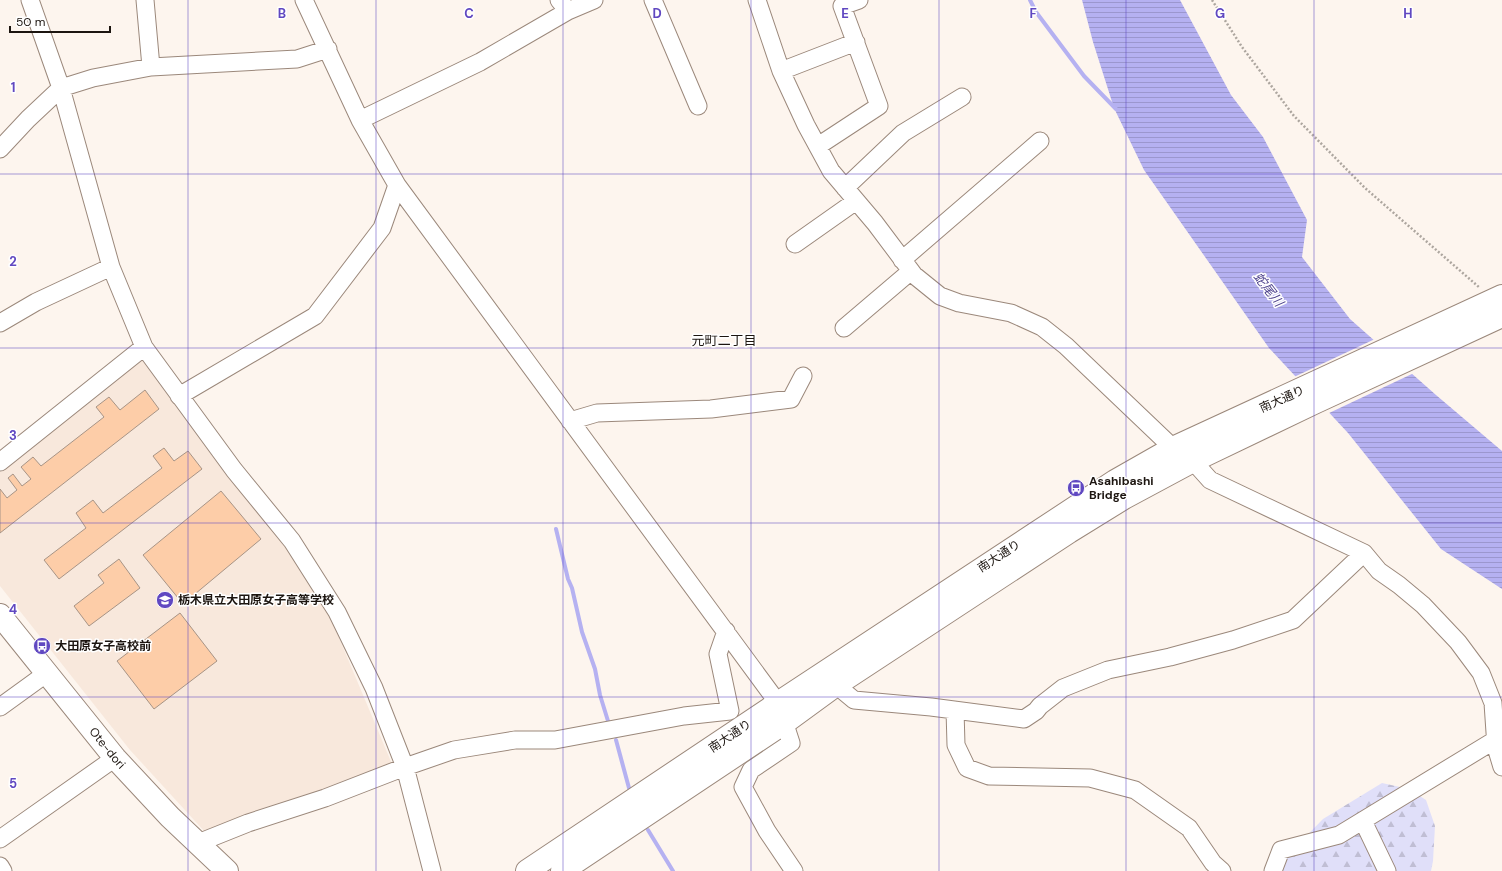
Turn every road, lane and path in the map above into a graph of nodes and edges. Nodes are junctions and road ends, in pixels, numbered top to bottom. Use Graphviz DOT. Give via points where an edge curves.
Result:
graph roads {
  1 [pos="30,0"];
  2 [pos="145,0"];
  3 [pos="304,0"];
  4 [pos="594,0"];
  5 [pos="653,0"];
  6 [pos="757,0"];
  7 [pos="859,0"];
  8 [pos="1212,0"];
  9 [pos="564,6"];
  10 [pos="856,42"];
  11 [pos="328,49"];
  12 [pos="151,67"];
  13 [pos="781,71"];
  14 [pos="61,88"];
  15 [pos="962,97"];
  16 [pos="698,106"];
  17 [pos="360,120"];
  18 [pos="1040,141"];
  19 [pos="818,146"];
  20 [pos="0,149"];
  21 [pos="397,185"];
  22 [pos="845,188"];
  23 [pos="856,201"];
  24 [pos="795,244"];
  25 [pos="906,265"];
  26 [pos="111,267"];
  27 [pos="1495,307"];
  28 [pos="0,323"];
  29 [pos="844,328"];
  30 [pos="144,347"];
  31 [pos="803,376"];
  32 [pos="179,396"];
  33 [pos="1308,396"];
  34 [pos="570,421"];
  35 [pos="1173,448"];
  36 [pos="1193,461"];
  37 [pos="0,462"];
  38 [pos="1364,553"];
  39 [pos="0,615"];
  40 [pos="726,630"];
  41 [pos="47,673"];
  42 [pos="836,685"];
  43 [pos="778,702"];
  44 [pos="0,707"];
  45 [pos="955,710"];
  46 [pos="784,723"];
  47 [pos="1495,740"];
  48 [pos="115,758"];
  49 [pos="405,766"];
  50 [pos="1502,767"];
  51 [pos="1363,821"];
  52 [pos="0,839"];
  53 [pos="198,843"];
  54 [pos="0,866"];
  55 [pos="3,871"];
  56 [pos="227,871"];
  57 [pos="432,871"];
  58 [pos="528,871"];
  59 [pos="562,871"];
  60 [pos="794,871"];
  61 [pos="1222,871"];
  62 [pos="1273,871"];
  63 [pos="1387,871"];
  1 -- 14 [label="street"];
  2 -- 12 [label="street"];
  3 -- 11 [label="street"];
  4 -- 9 [label="street"];
  5 -- 16 [label="street"];
  6 -- 13 [label="street"];
  7 -- 10 [label="street" via="842,6"];
  8 -- 27 [label="path" via="1242,47 1294,116 1365,188"];
  9 -- 17 [label="street" via="480,62"];
  10 -- 13 [label="street"];
  10 -- 19 [label="street" via="879,106"];
  11 -- 12 [label="street" via="297,59"];
  11 -- 17 [label="street"];
  12 -- 14 [label="street" via="93,78"];
  13 -- 19 [label="street"];
  14 -- 20 [label="street"];
  14 -- 26 [label="street"];
  15 -- 22 [label="street" via="903,133"];
  17 -- 21 [label="street"];
  18 -- 25 [label="street"];
  19 -- 22 [label="street" via="831,171"];
  21 -- 32 [label="street" via="382,228 315,316"];
  21 -- 34 [label="street"];
  22 -- 23 [label="street"];
  23 -- 24 [label="street"];
  23 -- 25 [label="street"];
  25 -- 29 [label="street"];
  25 -- 35 [label="street" via="940,296 959,303 1011,313 1042,327 1066,346"];
  26 -- 28 [label="street" via="36,302"];
  26 -- 30 [label="street"];
  27 -- 33 [label="highway, 南大通り"];
  30 -- 32 [label="street"];
  30 -- 37 [label="street"];
  31 -- 34 [label="street" via="791,399 711,409 597,413"];
  32 -- 49 [label="street" via="234,470 292,541 337,612 374,688"];
  33 -- 35 [label="highway, 南大通り"];
  33 -- 36 [label="highway, 南大通り"];
  34 -- 40 [label="street"];
  35 -- 36 [label="street"];
  35 -- 43 [label="highway, 南大通り" via="1109,485"];
  36 -- 38 [label="street" via="1210,480"];
  36 -- 42 [label="highway, 南大通り" via="1124,498 1069,532"];
  38 -- 45 [label="street" via="1293,620 1233,640 1108,670 1063,688 1024,718"];
  38 -- 47 [label="street" via="1379,571 1423,604 1458,642 1480,673 1493,703"];
  39 -- 41 [label="highway, Ote-dori"];
  40 -- 43 [label="street"];
  40 -- 49 [label="street" via="718,654 730,710 555,740 515,740 477,746 454,750"];
  41 -- 44 [label="street"];
  41 -- 48 [label="highway, Ote-dori"];
  42 -- 45 [label="street" via="854,700"];
  42 -- 46 [label="highway, 南大通り"];
  43 -- 46 [label="street"];
  43 -- 58 [label="highway, 南大通り"];
  45 -- 61 [label="street" via="956,745 967,768 988,776 1090,778 1135,790 1189,828 1213,863"];
  46 -- 59 [label="highway, 南大通り"];
  46 -- 60 [label="street" via="791,743 751,770 742,786 767,831"];
  47 -- 50 [label="street"];
  47 -- 51 [label="street"];
  48 -- 52 [label="street"];
  48 -- 53 [label="highway, Ote-dori" via="151,798"];
  49 -- 53 [label="street" via="325,798 248,823"];
  49 -- 57 [label="street"];
  51 -- 62 [label="street" via="1339,835 1281,850"];
  51 -- 63 [label="street"];
  53 -- 56 [label="highway, Ote-dori"];
  54 -- 55 [label="street"];
}
